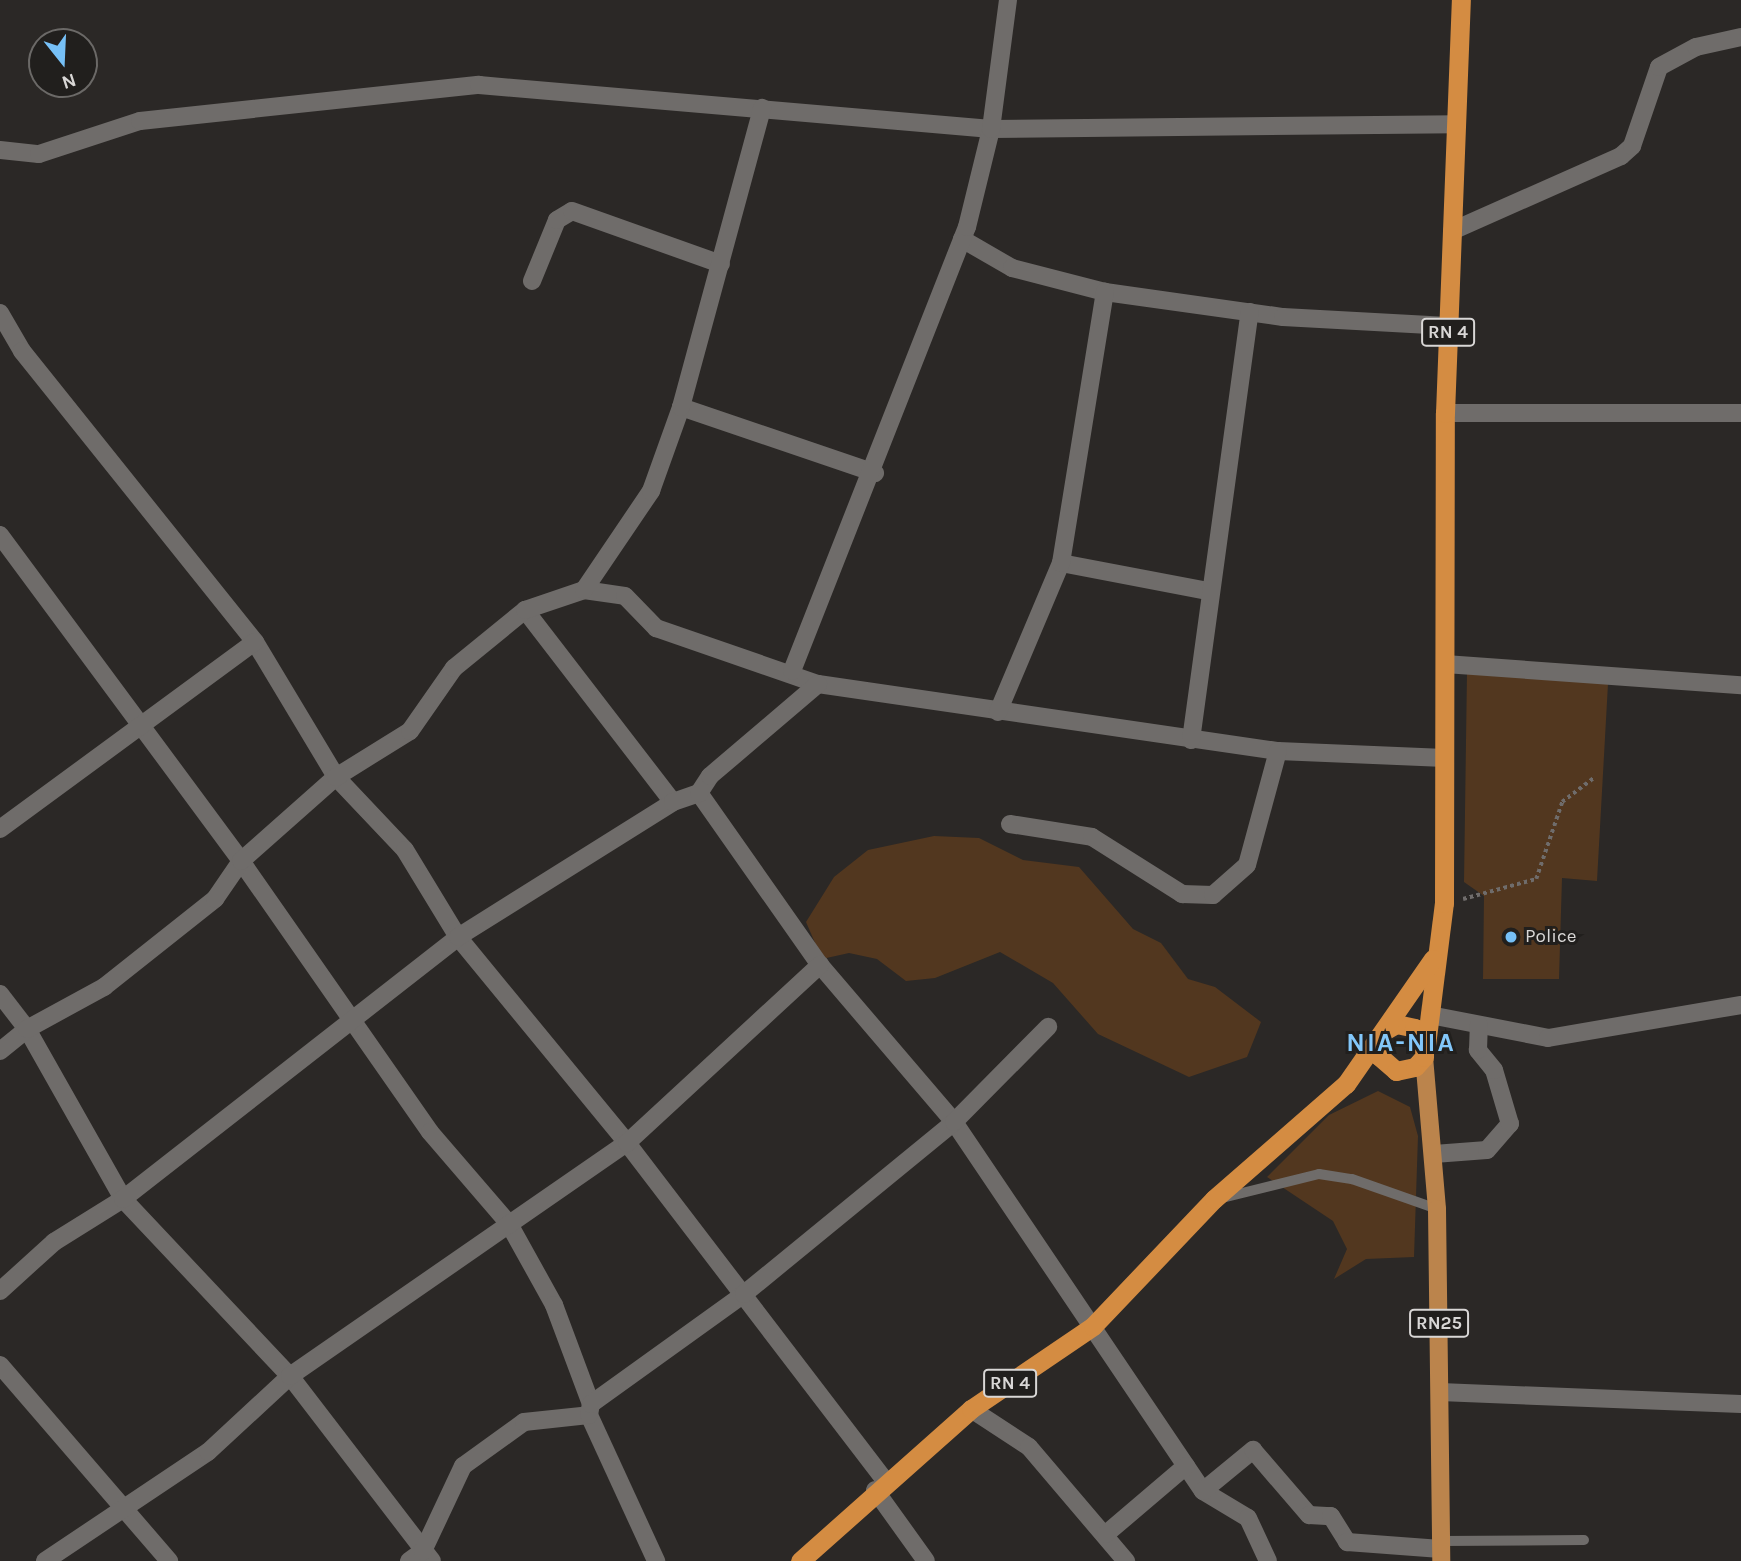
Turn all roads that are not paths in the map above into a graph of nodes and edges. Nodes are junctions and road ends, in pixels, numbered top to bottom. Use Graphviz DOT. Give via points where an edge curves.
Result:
graph roads {
  1 [pos="1008,0"];
  2 [pos="1461,0"];
  3 [pos="1741,37"];
  4 [pos="762,108"];
  5 [pos="1456,124"];
  6 [pos="990,129"];
  7 [pos="0,149"];
  8 [pos="1452,231"];
  9 [pos="962,239"];
  10 [pos="721,264"];
  11 [pos="532,281"];
  12 [pos="1105,292"];
  13 [pos="1250,312"];
  14 [pos="0,313"];
  15 [pos="1448,326"];
  16 [pos="681,407"];
  17 [pos="1741,412"];
  18 [pos="1445,413"];
  19 [pos="875,473"];
  20 [pos="0,535"];
  21 [pos="1061,563"];
  22 [pos="584,590"];
  23 [pos="1208,591"];
  24 [pos="524,610"];
  25 [pos="255,642"];
  26 [pos="1445,664"];
  27 [pos="792,671"];
  28 [pos="818,684"];
  29 [pos="1741,685"];
  30 [pos="998,712"];
  31 [pos="141,732"];
  32 [pos="1191,740"];
  33 [pos="1278,751"];
  34 [pos="1445,758"];
  35 [pos="336,777"];
  36 [pos="699,793"];
  37 [pos="673,802"];
  38 [pos="1010,824"];
  39 [pos="0,829"];
  40 [pos="241,862"];
  41 [pos="458,937"];
  42 [pos="1436,955"];
  43 [pos="820,965"];
  44 [pos="0,994"];
  45 [pos="1741,1005"];
  46 [pos="1430,1015"];
  47 [pos="350,1016"];
  48 [pos="1479,1026"];
  49 [pos="1048,1027"];
  50 [pos="27,1028"];
  51 [pos="1381,1036"];
  52 [pos="0,1051"];
  53 [pos="1425,1051"];
  54 [pos="1394,1070"];
  55 [pos="1346,1084"];
  56 [pos="1422,1086"];
  57 [pos="954,1122"];
  58 [pos="627,1143"];
  59 [pos="1434,1154"];
  60 [pos="123,1199"];
  61 [pos="1214,1199"];
  62 [pos="1437,1209"];
  63 [pos="509,1224"];
  64 [pos="0,1291"];
  65 [pos="744,1294"];
  66 [pos="1093,1326"];
  67 [pos="0,1365"];
  68 [pos="290,1376"];
  69 [pos="1440,1392"];
  70 [pos="1741,1404"];
  71 [pos="590,1409"];
  72 [pos="971,1409"];
  73 [pos="1186,1466"];
  74 [pos="880,1486"];
  75 [pos="1203,1492"];
  76 [pos="122,1509"];
  77 [pos="1106,1534"];
  78 [pos="1584,1540"];
  79 [pos="1441,1550"];
  80 [pos="422,1558"];
  81 [pos="45,1561"];
  82 [pos="169,1561"];
  83 [pos="656,1561"];
  84 [pos="800,1561"];
  85 [pos="926,1561"];
  86 [pos="1126,1561"];
  87 [pos="1268,1561"];
  1 -- 6 [label="street"];
  2 -- 5 [label="highway, RN 4"];
  3 -- 8 [label="street" via="1696,47 1659,67 1632,146 1621,156"];
  4 -- 6 [label="street"];
  4 -- 7 [label="street" via="479,85 140,121 39,154"];
  4 -- 10 [label="street"];
  5 -- 6 [label="street"];
  5 -- 8 [label="highway, RN 4"];
  6 -- 9 [label="street"];
  8 -- 15 [label="highway, RN 4"];
  9 -- 12 [label="street" via="1012,268"];
  9 -- 19 [label="street"];
  10 -- 11 [label="street" via="572,211 557,220"];
  10 -- 16 [label="street"];
  12 -- 13 [label="street"];
  12 -- 21 [label="street"];
  13 -- 15 [label="street"];
  13 -- 23 [label="street"];
  14 -- 25 [label="street" via="22,351"];
  15 -- 18 [label="highway, RN 4"];
  16 -- 19 [label="street"];
  16 -- 22 [label="street" via="635,522"];
  17 -- 18 [label="street"];
  18 -- 26 [label="highway, RN 4"];
  19 -- 27 [label="street"];
  20 -- 31 [label="street"];
  21 -- 23 [label="street"];
  21 -- 30 [label="street"];
  22 -- 24 [label="street"];
  22 -- 27 [label="street" via="625,596 656,628 683,639"];
  23 -- 32 [label="street"];
  24 -- 35 [label="street" via="454,668 410,731"];
  24 -- 37 [label="street"];
  25 -- 31 [label="street"];
  25 -- 35 [label="street"];
  26 -- 29 [label="street"];
  26 -- 34 [label="highway, RN 4"];
  27 -- 28 [label="street"];
  28 -- 30 [label="street"];
  28 -- 36 [label="street" via="710,776"];
  30 -- 32 [label="street"];
  31 -- 39 [label="street"];
  31 -- 40 [label="street"];
  32 -- 33 [label="street"];
  33 -- 34 [label="street"];
  33 -- 38 [label="street" via="1247,865 1213,895 1182,894 1092,836"];
  34 -- 42 [label="highway, RN 4" via="1444,903"];
  35 -- 40 [label="street"];
  35 -- 41 [label="street" via="405,850"];
  36 -- 37 [label="street"];
  36 -- 43 [label="street"];
  37 -- 41 [label="street"];
  40 -- 47 [label="street"];
  40 -- 50 [label="street" via="215,899 104,987"];
  41 -- 47 [label="street"];
  41 -- 58 [label="street"];
  42 -- 46 [label="highway, RN 4"];
  42 -- 51 [label="highway, RN 4"];
  43 -- 57 [label="street"];
  43 -- 58 [label="street"];
  44 -- 50 [label="street"];
  45 -- 48 [label="street" via="1548,1038"];
  46 -- 48 [label="street" via="1458,1016"];
  46 -- 53 [label="highway, RN 4"];
  47 -- 60 [label="street"];
  47 -- 63 [label="street" via="430,1132"];
  48 -- 59 [label="street" via="1478,1050 1494,1070 1510,1124 1487,1150"];
  49 -- 57 [label="street"];
  50 -- 52 [label="street"];
  50 -- 60 [label="street"];
  51 -- 53 [label="highway" via="1409,1025"];
  51 -- 54 [label="highway" via="1379,1056"];
  51 -- 55 [label="highway, RN 4"];
  53 -- 54 [label="highway" via="1409,1070"];
  53 -- 56 [label="main road, RN25"];
  54 -- 55 [label="highway, RN 4"];
  54 -- 56 [label="main road"];
  55 -- 61 [label="highway, RN 4"];
  56 -- 59 [label="main road, RN25"];
  57 -- 65 [label="street"];
  57 -- 66 [label="street"];
  58 -- 63 [label="street"];
  58 -- 65 [label="street"];
  59 -- 62 [label="main road, RN25"];
  60 -- 64 [label="street" via="54,1242"];
  60 -- 68 [label="street"];
  61 -- 62 [label="lane" via="1319,1174"];
  61 -- 66 [label="highway, RN 4"];
  62 -- 69 [label="main road, RN25"];
  63 -- 68 [label="street"];
  63 -- 71 [label="street" via="554,1305"];
  65 -- 71 [label="street"];
  65 -- 74 [label="street"];
  66 -- 72 [label="highway, RN 4"];
  66 -- 73 [label="street"];
  67 -- 76 [label="street"];
  68 -- 76 [label="street" via="208,1452"];
  68 -- 80 [label="street"];
  69 -- 70 [label="street"];
  69 -- 79 [label="main road, RN25"];
  71 -- 80 [label="street" via="524,1422 463,1466"];
  71 -- 83 [label="street"];
  72 -- 74 [label="highway, RN 4"];
  72 -- 77 [label="street" via="1030,1447"];
  73 -- 75 [label="street"];
  73 -- 77 [label="street"];
  74 -- 84 [label="highway, RN 4"];
  74 -- 85 [label="street"];
  75 -- 79 [label="street" via="1252,1450 1310,1515 1331,1516 1347,1542"];
  75 -- 87 [label="street" via="1248,1518"];
  76 -- 81 [label="street"];
  76 -- 82 [label="street"];
  77 -- 86 [label="street"];
  78 -- 79 [label="lane"];
}
